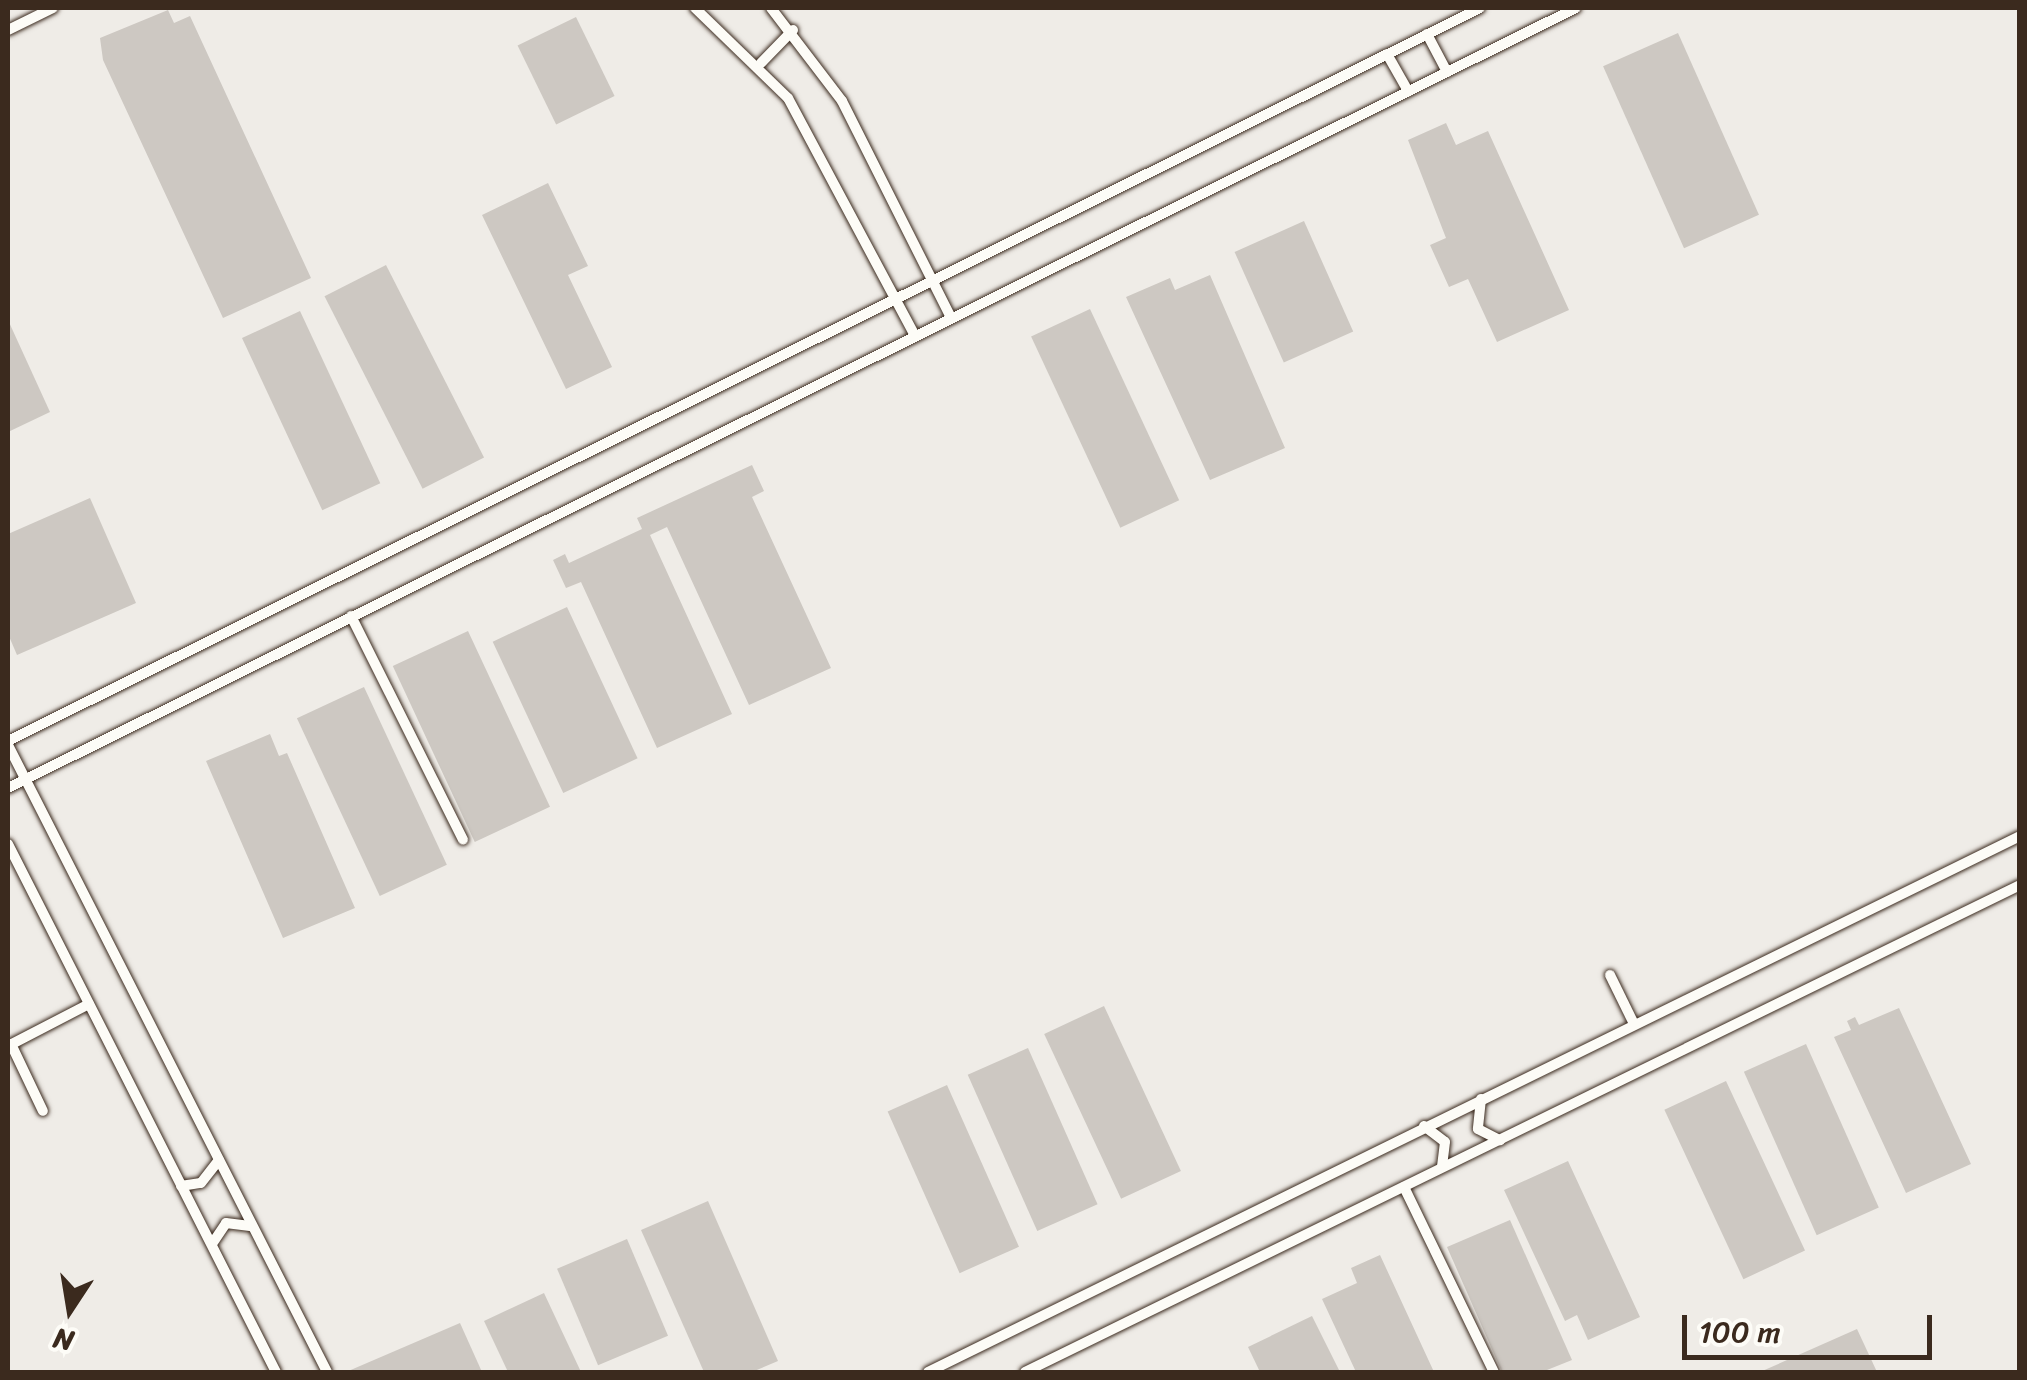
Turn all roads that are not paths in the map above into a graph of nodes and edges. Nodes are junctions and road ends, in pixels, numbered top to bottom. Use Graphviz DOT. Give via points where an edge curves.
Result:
graph roads {
  1 [pos="53,8"];
  2 [pos="696,8"];
  3 [pos="771,8"];
  4 [pos="1480,8"];
  5 [pos="1576,8"];
  6 [pos="8,30"];
  7 [pos="793,30"];
  8 [pos="1427,34"];
  9 [pos="1387,54"];
  10 [pos="761,64"];
  11 [pos="1447,72"];
  12 [pos="1408,91"];
  13 [pos="932,280"];
  14 [pos="895,299"];
  15 [pos="951,318"];
  16 [pos="915,336"];
  17 [pos="351,616"];
  18 [pos="8,743"];
  19 [pos="25,779"];
  20 [pos="8,788"];
  21 [pos="2020,836"];
  22 [pos="463,840"];
  23 [pos="8,844"];
  24 [pos="11,859"];
  25 [pos="2020,886"];
  26 [pos="1610,976"];
  27 [pos="89,1004"];
  28 [pos="1634,1024"];
  29 [pos="9,1045"];
  30 [pos="1481,1098"];
  31 [pos="44,1111"];
  32 [pos="1424,1126"];
  33 [pos="1500,1140"];
  34 [pos="219,1160"];
  35 [pos="1442,1168"];
  36 [pos="182,1186"];
  37 [pos="1404,1187"];
  38 [pos="253,1226"];
  39 [pos="212,1245"];
  40 [pos="276,1372"];
  41 [pos="327,1372"];
  42 [pos="928,1372"];
  43 [pos="1025,1372"];
  44 [pos="1494,1372"];
  1 -- 6 [label="lane"];
  2 -- 10 [label="lane"];
  3 -- 7 [label="lane"];
  4 -- 8 [label="lane"];
  5 -- 11 [label="lane"];
  7 -- 10 [label="lane"];
  7 -- 13 [label="lane" via="842,101"];
  8 -- 9 [label="lane"];
  8 -- 11 [label="lane"];
  9 -- 12 [label="lane"];
  9 -- 13 [label="lane"];
  10 -- 14 [label="lane" via="810,135"];
  11 -- 12 [label="lane"];
  12 -- 15 [label="lane"];
  13 -- 14 [label="lane"];
  13 -- 15 [label="lane"];
  14 -- 16 [label="lane"];
  14 -- 18 [label="lane"];
  15 -- 16 [label="lane"];
  16 -- 17 [label="lane"];
  17 -- 19 [label="lane"];
  17 -- 22 [label="lane"];
  18 -- 19 [label="lane"];
  19 -- 20 [label="lane"];
  19 -- 34 [label="lane"];
  21 -- 28 [label="lane"];
  23 -- 24 [label="lane"];
  24 -- 27 [label="lane"];
  25 -- 33 [label="lane"];
  26 -- 28 [label="lane"];
  27 -- 29 [label="lane"];
  27 -- 36 [label="lane"];
  28 -- 30 [label="lane"];
  29 -- 31 [label="lane"];
  30 -- 32 [label="lane"];
  30 -- 33 [label="lane" via="1478,1129"];
  32 -- 35 [label="lane" via="1445,1142"];
  32 -- 42 [label="lane"];
  33 -- 35 [label="lane"];
  34 -- 36 [label="lane" via="201,1182"];
  34 -- 38 [label="lane"];
  35 -- 37 [label="lane"];
  36 -- 39 [label="lane"];
  37 -- 43 [label="lane"];
  37 -- 44 [label="lane"];
  38 -- 39 [label="lane" via="226,1223"];
  38 -- 41 [label="lane"];
  39 -- 40 [label="lane"];
}
